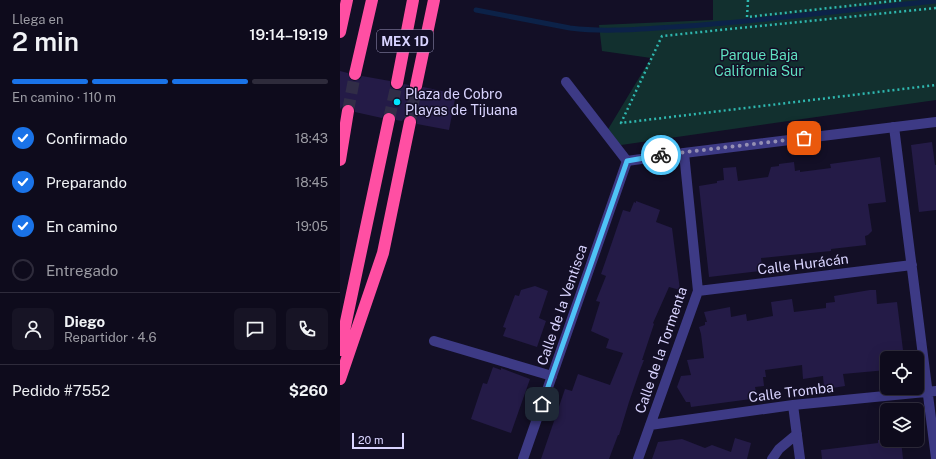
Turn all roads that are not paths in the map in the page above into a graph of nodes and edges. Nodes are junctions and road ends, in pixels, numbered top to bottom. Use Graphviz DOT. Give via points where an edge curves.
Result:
graph roads {
  1 [pos="348,0"];
  2 [pos="372,0"];
  3 [pos="413,0"];
  4 [pos="434,0"];
  5 [pos="340,32"];
  6 [pos="355,74"];
  7 [pos="566,82"];
  8 [pos="397,83"];
  9 [pos="416,86"];
  10 [pos="348,111"];
  11 [pos="389,119"];
  12 [pos="410,122"];
  13 [pos="936,122"];
  14 [pos="894,128"];
  15 [pos="684,152"];
  16 [pos="340,160"];
  17 [pos="627,161"];
  18 [pos="912,265"];
  19 [pos="698,291"];
  20 [pos="434,341"];
  21 [pos="340,350"];
  22 [pos="552,376"];
  23 [pos="340,379"];
  24 [pos="932,392"];
  25 [pos="793,406"];
  26 [pos="650,425"];
  27 [pos="797,434"];
  28 [pos="936,458"];
  29 [pos="523,459"];
  30 [pos="638,459"];
  31 [pos="772,459"];
  32 [pos="800,459"];
  1 -- 5 [label="highway"];
  2 -- 6 [label="highway, MEX 1D"];
  3 -- 8 [label="highway, MEX 1D"];
  4 -- 9 [label="highway"];
  7 -- 17 [label="street"];
  10 -- 16 [label="highway"];
  11 -- 21 [label="highway"];
  12 -- 23 [label="highway" via="383,253"];
  13 -- 14 [label="street"];
  14 -- 15 [label="street"];
  14 -- 18 [label="street"];
  15 -- 17 [label="street"];
  15 -- 19 [label="street, Calle de la Tormenta"];
  17 -- 22 [label="street, Calle de la Ventisca"];
  18 -- 19 [label="street, Calle Hurácán"];
  18 -- 24 [label="street"];
  19 -- 26 [label="street, Calle de la Tormenta"];
  20 -- 22 [label="street"];
  22 -- 29 [label="street, Calle de la Ventisca"];
  24 -- 25 [label="street, Calle Tromba"];
  24 -- 28 [label="street"];
  25 -- 26 [label="street, Calle Tromba"];
  25 -- 27 [label="street"];
  26 -- 30 [label="street, Calle de la Tormenta"];
  27 -- 31 [label="street" via="779,449"];
  27 -- 32 [label="street"];
}
